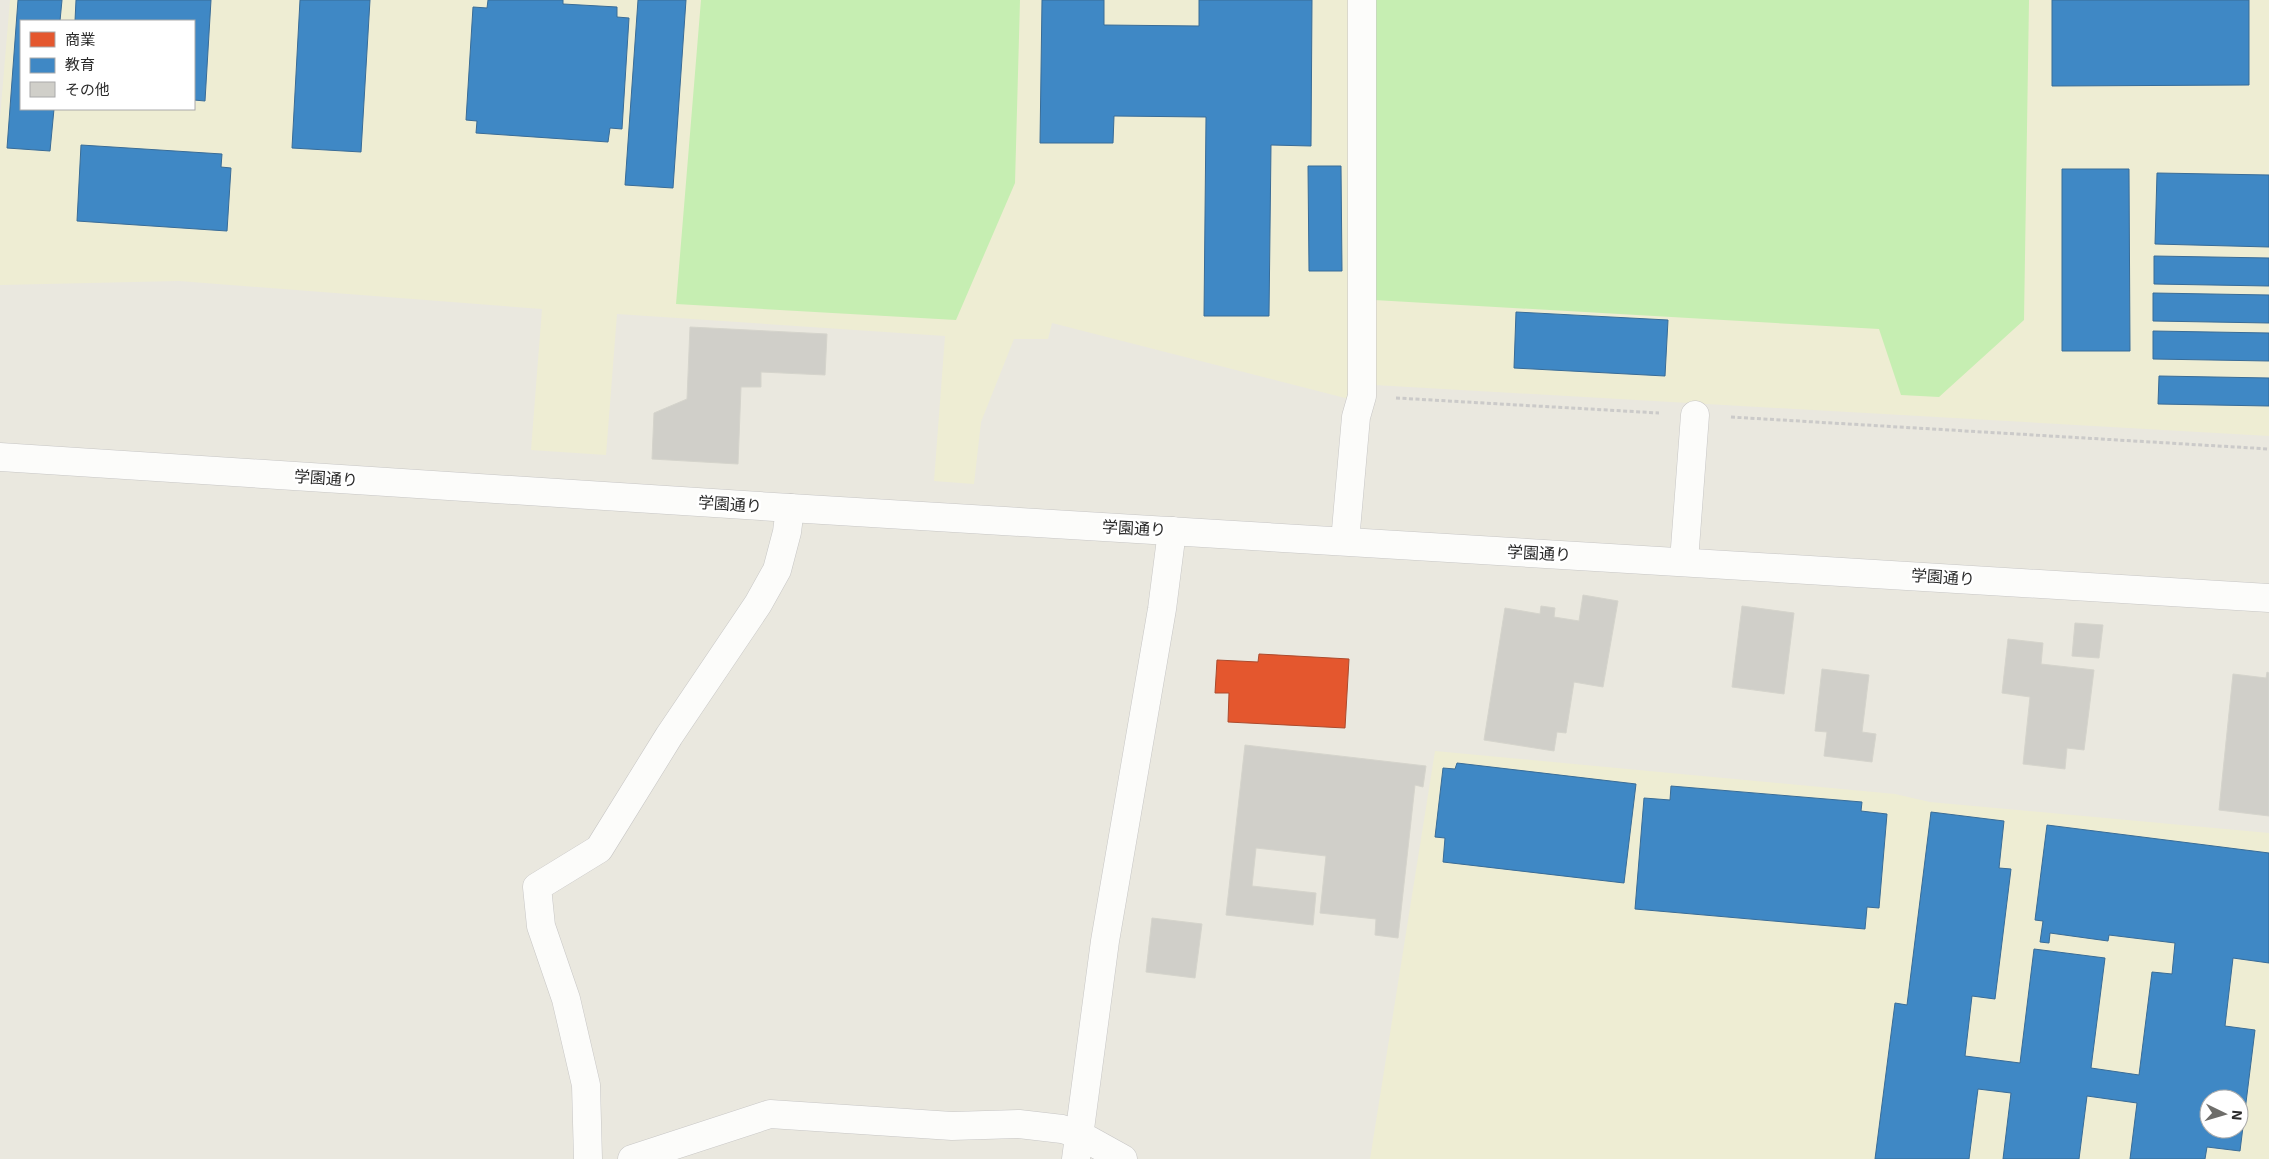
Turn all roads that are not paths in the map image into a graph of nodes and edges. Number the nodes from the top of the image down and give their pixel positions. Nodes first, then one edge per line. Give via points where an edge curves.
1 (1362, 0) edge
2 (1695, 415) road end
3 (0, 457) edge
4 (790, 508) junction
5 (1172, 531) junction
6 (1345, 541) junction
7 (1684, 561) junction
8 (2269, 598) edge
9 (1077, 1146) edge
10 (588, 1159) edge
11 (632, 1159) edge
12 (1124, 1159) edge

1 - 6 street via 1362,396 1356,417
2 - 7 street
3 - 4 street, 学園通り
4 - 5 street, 学園通り
4 - 10 street via 777,570 758,604 668,736 599,849 537,887 541,926 566,1000 586,1085
5 - 6 street, 学園通り
5 - 9 street via 1162,610 1105,941
6 - 7 street, 学園通り
7 - 8 street, 学園通り
9 - 11 street via 1062,1129 1019,1124 952,1126 770,1114
9 - 12 street

